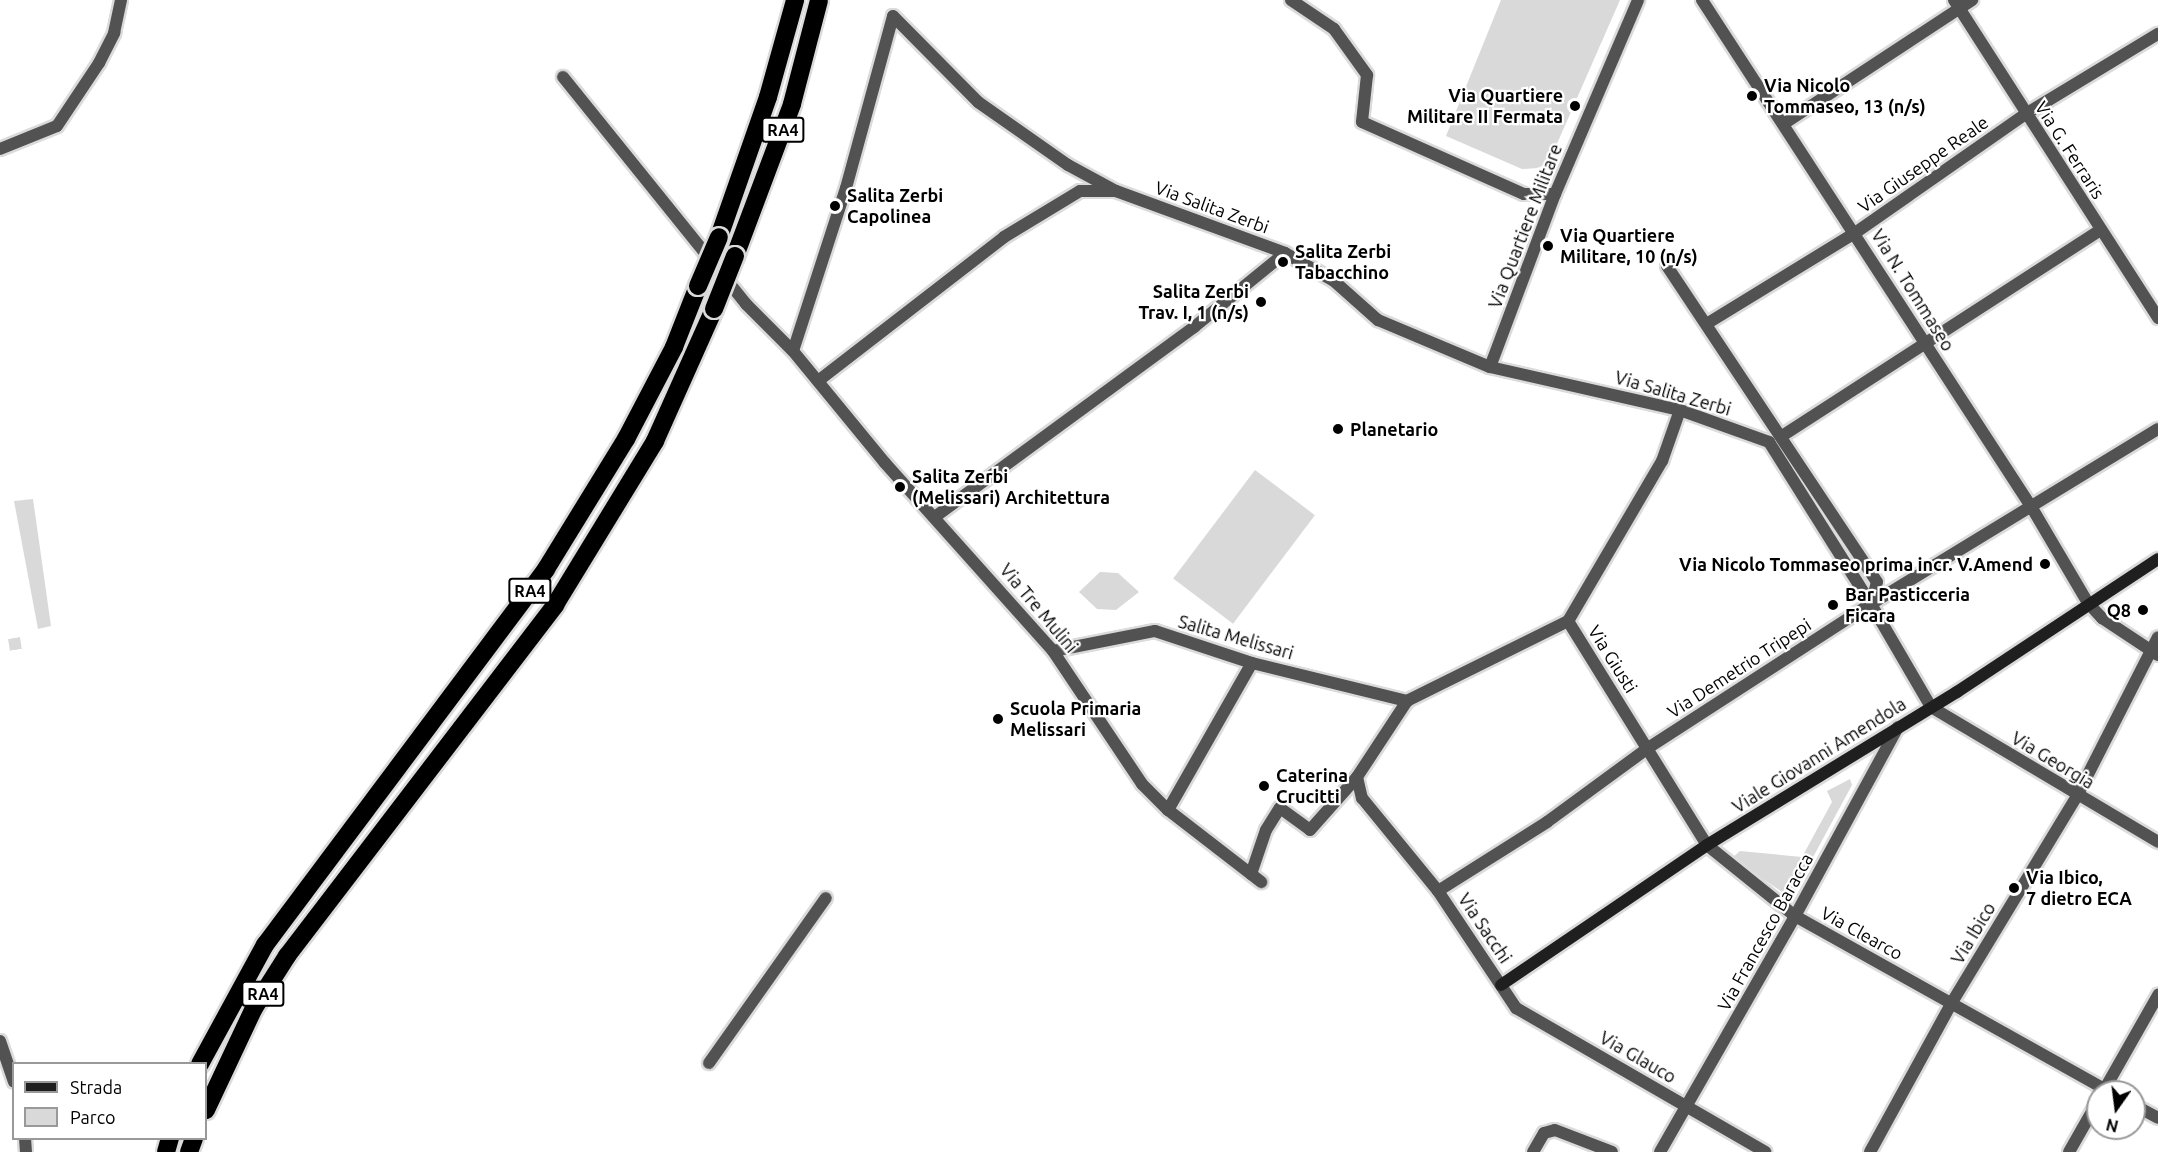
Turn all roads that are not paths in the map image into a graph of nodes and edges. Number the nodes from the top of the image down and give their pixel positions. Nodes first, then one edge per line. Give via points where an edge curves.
1 (121, 0) edge
2 (795, 0) edge
3 (819, 0) edge
4 (1292, 0) edge
5 (1638, 0) edge
6 (1702, 0) edge
7 (1972, 0) edge
8 (1957, 4) edge
9 (2158, 34) edge
10 (563, 76) dead end
11 (2024, 115) junction
12 (1785, 123) junction
13 (0, 149) edge
14 (1116, 191) junction
15 (1556, 194) junction
16 (2100, 230) junction
17 (1855, 232) junction
18 (1285, 253) junction
19 (1667, 266) dead end
20 (2158, 318) edge
21 (1708, 323) junction
22 (1925, 343) junction
23 (793, 351) junction
24 (1490, 367) junction
25 (818, 381) junction
26 (1680, 410) junction
27 (2158, 429) edge
28 (1782, 436) junction
29 (2032, 508) junction
30 (936, 516) junction
31 (2158, 559) edge
32 (2088, 603) junction
33 (1871, 604) junction
34 (1568, 621) junction
35 (2158, 638) edge
36 (1053, 651) junction
37 (2154, 653) edge
38 (1252, 663) junction
39 (1407, 700) junction
40 (1931, 707) junction
41 (1898, 727) junction
42 (1648, 748) junction
43 (1357, 777) junction
44 (2077, 796) junction
45 (1168, 810) junction
46 (2158, 842) edge
47 (1707, 845) junction
48 (1438, 891) junction
49 (826, 898) dead end
50 (1795, 916) junction
51 (1501, 985) junction
52 (2158, 995) edge
53 (1951, 1004) junction
54 (0, 1041) edge
55 (201, 1062) edge
56 (709, 1063) dead end
57 (5, 1064) edge
58 (12, 1079) edge
59 (2086, 1080) edge
60 (2112, 1080) edge
61 (1688, 1106) junction
62 (207, 1108) edge
63 (2086, 1121) edge
64 (1533, 1152) edge
65 (1612, 1152) edge
66 (1660, 1152) edge
67 (1766, 1152) edge
68 (1870, 1152) edge
69 (2068, 1152) edge

1 - 13 street via 114,33 99,63 57,126
2 - 55 highway, RA4, bridge via 768,97 719,237 674,346 626,439 546,569 266,945
3 - 62 highway, RA4, bridge via 792,104 714,309 655,441 555,604 287,956 254,1008
4 - 15 street via 1334,29 1367,75 1362,123 1524,194
5 - 15 street, Via Quartiere Militare
6 - 12 street, Via N. Tommaseo
7 - 8 street
8 - 11 street, Via G. Ferraris
8 - 12 street
9 - 11 street, Via Giuseppe Reale
10 - 23 street, Via Tre Mulini via 746,304
11 - 16 street, Via G. Ferraris
11 - 17 street, Via Giuseppe Reale
12 - 17 street, Via N. Tommaseo
14 - 18 street, Via Salita Zerbi
14 - 23 street, Via Salita Zerbi via 1068,165 978,102 893,16 846,188
14 - 25 street via 1080,191 1004,237
15 - 24 street, Via Quartiere Militare
16 - 20 street, Via G. Ferraris
16 - 22 street
17 - 21 street, Via Giuseppe Reale
17 - 22 street, Via N. Tommaseo
18 - 24 street, Via Salita Zerbi via 1334,281 1378,320
18 - 30 street via 1194,327
19 - 21 street
21 - 28 street
22 - 28 street
22 - 29 street, Via N. Tommaseo
23 - 25 street, Via Tre Mulini
24 - 26 street, Via Salita Zerbi
25 - 30 street, Via Tre Mulini
26 - 33 street, Via Salita Zerbi via 1768,442
26 - 34 street via 1662,461
27 - 29 street, Via Demetrio Tripepi
28 - 33 street via 1877,582
29 - 32 street, Via N. Tommaseo
29 - 33 street, Via Demetrio Tripepi
30 - 36 street, Via Tre Mulini
31 - 32 street, Viale Giovanni Amendola
32 - 37 street, Via N. Tommaseo via 2102,618
32 - 40 street, Viale Giovanni Amendola
33 - 40 street, Via Salita Zerbi
33 - 42 street, Via Demetrio Tripepi
34 - 39 street
34 - 42 street, Via Giusti
35 - 37 street, Via Ibico
36 - 38 street, Salita Melissari via 1155,631
36 - 45 street, Via Tre Mulini via 1143,783
37 - 44 street, Via Ibico
38 - 39 street, Salita Melissari
38 - 45 street
39 - 43 street
40 - 41 street, Viale Giovanni Amendola
40 - 44 street, Via Georgia
41 - 47 street, Viale Giovanni Amendola
41 - 50 street, Via Francesco Baracca
42 - 47 street, Via Clearco
42 - 48 street, Via Demetrio Tripepi via 1547,822
43 - 45 street, Via Tre Mulini via 1310,830 1280,808 1266,830 1256,878
43 - 48 street, Via Sacchi via 1362,798
44 - 46 street, Via Georgia
44 - 53 street, Via Ibico
47 - 50 street, Via Clearco
47 - 51 street, Viale Giovanni Amendola
48 - 51 street, Via Sacchi
49 - 56 street
50 - 53 street, Via Clearco
50 - 61 street, Via Francesco Baracca
51 - 61 street, Via Glauco via 1516,1008
52 - 60 street
53 - 59 street, Via Clearco
53 - 68 street, Via Ibico
54 - 57 street
57 - 58 street
61 - 66 street, Via Francesco Baracca
61 - 67 street, Via Glauco
63 - 69 street
64 - 65 street via 1544,1132 1555,1130

